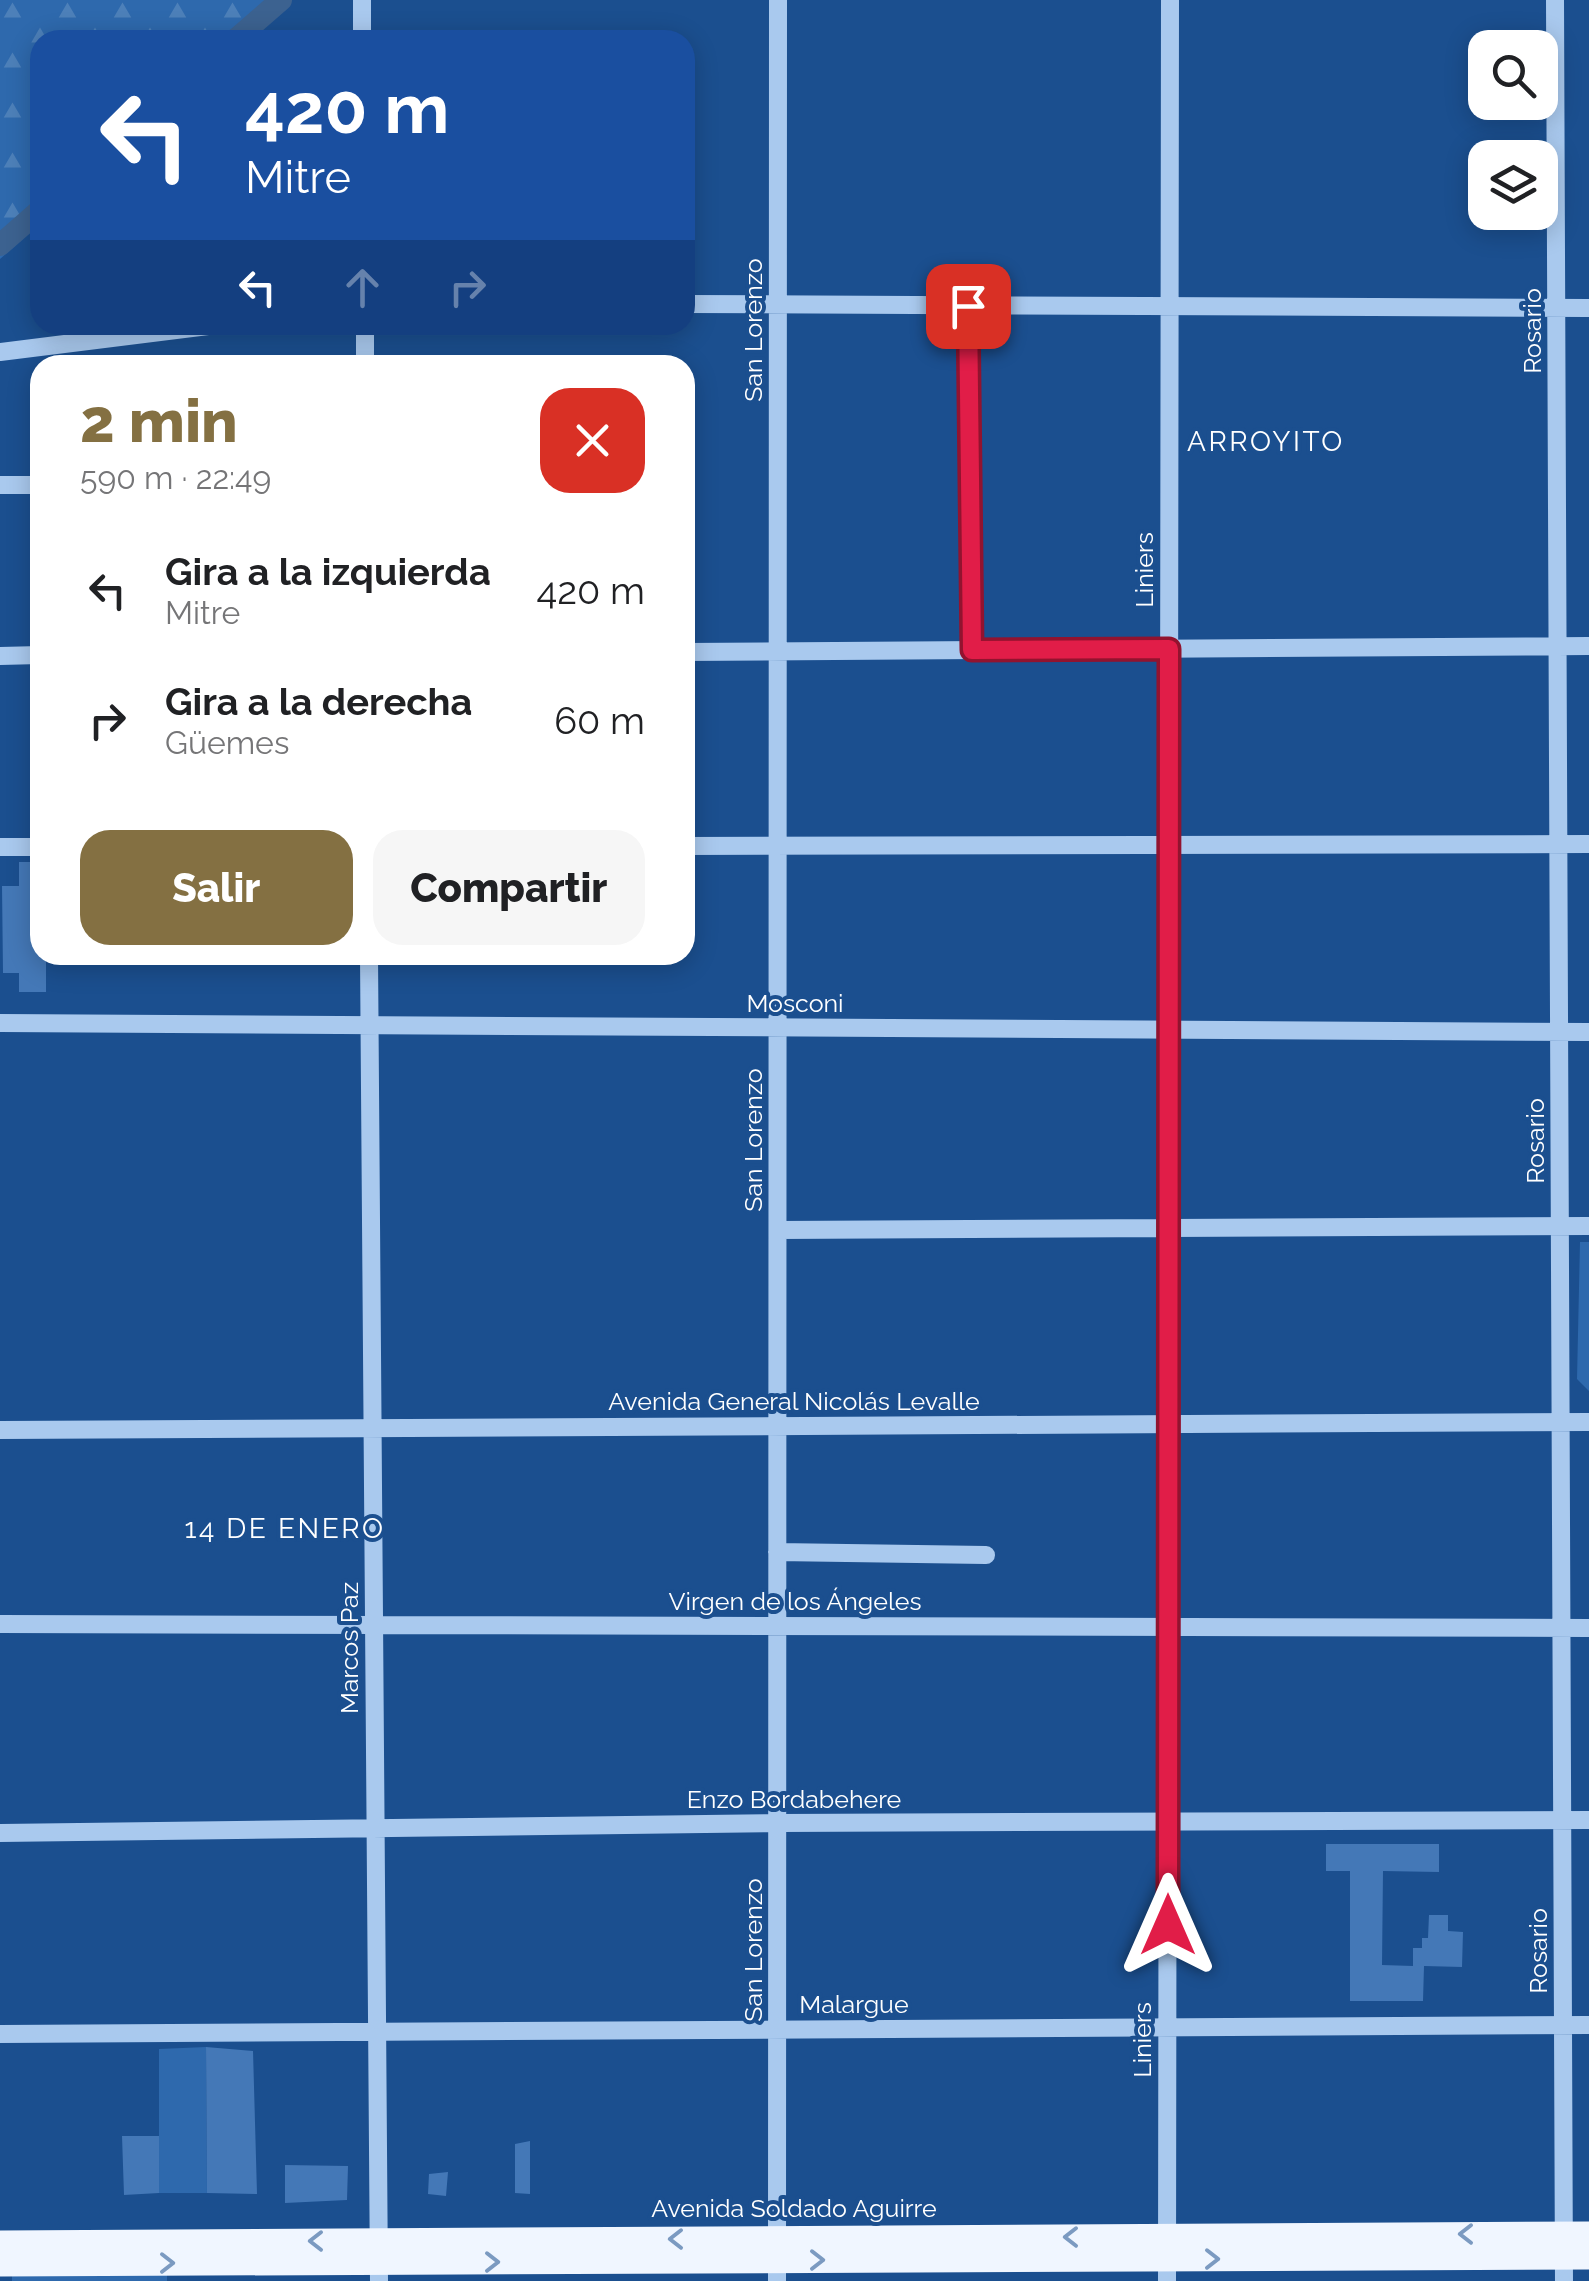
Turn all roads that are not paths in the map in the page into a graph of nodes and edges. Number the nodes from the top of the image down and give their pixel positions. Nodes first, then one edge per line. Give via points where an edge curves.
1 (362, 0) edge
2 (778, 0) edge
3 (1170, 0) edge
4 (1555, 0) edge
5 (362, 30) edge
6 (695, 304) edge
7 (778, 305) junction
8 (968, 306) junction
9 (1170, 306) junction
10 (1556, 308) junction
11 (1589, 308) edge
12 (136, 335) edge
13 (0, 352) edge
14 (0, 484) edge
15 (30, 485) edge
16 (1558, 646) junction
17 (1589, 646) edge
18 (1169, 649) junction
19 (972, 650) junction
20 (778, 651) junction
21 (695, 652) edge
22 (30, 655) edge
23 (0, 656) edge
24 (1558, 844) junction
25 (1589, 844) edge
26 (1169, 845) junction
27 (695, 846) edge
28 (778, 846) junction
29 (0, 847) edge
30 (30, 847) edge
31 (369, 965) edge
32 (0, 1024) edge
33 (370, 1026) junction
34 (778, 1028) junction
35 (1169, 1030) junction
36 (1559, 1032) junction
37 (1589, 1032) edge
38 (1560, 1226) junction
39 (1589, 1226) edge
40 (1168, 1228) junction
41 (778, 1230) junction
42 (1561, 1422) junction
43 (1589, 1422) edge
44 (1168, 1424) junction
45 (778, 1426) junction
46 (372, 1428) junction
47 (0, 1430) edge
48 (777, 1552) junction
49 (986, 1555) dead end
50 (0, 1624) edge
51 (374, 1625) junction
52 (777, 1626) junction
53 (1168, 1627) junction
54 (1562, 1628) junction
55 (1589, 1628) edge
56 (1562, 1820) junction
57 (1589, 1820) edge
58 (1168, 1822) junction
59 (779, 1823) junction
60 (375, 1830) junction
61 (0, 1832) edge
62 (1563, 2025) junction
63 (1589, 2025) edge
64 (1168, 2028) junction
65 (778, 2030) junction
66 (377, 2032) junction
67 (0, 2034) edge
68 (0, 2243) edge
69 (1574, 2253) edge
70 (1167, 2259) edge
71 (777, 2260) edge
72 (379, 2261) edge
73 (0, 2264) edge

1 - 5 street
2 - 7 street, San Lorenzo
3 - 9 street, Liniers
4 - 10 street, Rosario
6 - 7 street
7 - 8 street
7 - 20 street, San Lorenzo
8 - 9 street
8 - 19 street
9 - 10 street
9 - 18 street, Liniers
10 - 11 street
10 - 16 street, Rosario
12 - 13 street
14 - 15 street
16 - 17 street
16 - 18 street
16 - 24 street, Rosario
18 - 19 street
18 - 26 street, Liniers
19 - 20 street
20 - 21 street
20 - 28 street, San Lorenzo
22 - 23 street
24 - 25 street
24 - 26 street
24 - 36 street, Rosario
26 - 28 street
26 - 35 street, Liniers
27 - 28 street
28 - 34 street, San Lorenzo
29 - 30 street
31 - 33 street, Marcos Paz
32 - 33 street, Mosconi
33 - 34 street, Mosconi
33 - 46 street, Marcos Paz
34 - 35 street, Mosconi
34 - 41 street, San Lorenzo
35 - 36 street, Mosconi
35 - 40 street, Liniers
36 - 37 street, Mosconi
36 - 38 street, Rosario
38 - 39 street
38 - 40 street
38 - 42 street, Rosario
40 - 41 street
40 - 44 street, Liniers
41 - 45 street, San Lorenzo
42 - 43 street, Avenida General Nicolás Levalle
42 - 44 street, Avenida General Nicolás Levalle
42 - 54 street, Rosario
44 - 45 street, Avenida General Nicolás Levalle
44 - 53 street, Liniers
45 - 46 street, Avenida General Nicolás Levalle
45 - 48 street, San Lorenzo
46 - 47 street, Avenida General Nicolás Levalle
46 - 51 street, Marcos Paz
48 - 49 street
48 - 52 street, San Lorenzo
50 - 51 street, Virgen de los Ángeles
51 - 52 street, Virgen de los Ángeles
51 - 60 street, Marcos Paz
52 - 53 street, Virgen de los Ángeles
52 - 59 street, San Lorenzo
53 - 54 street, Virgen de los Ángeles
53 - 58 street, Liniers
54 - 55 street, Virgen de los Ángeles
54 - 56 street, Rosario
56 - 57 street, Enzo Bordabehere
56 - 58 street, Enzo Bordabehere
56 - 62 street, Rosario
58 - 59 street, Enzo Bordabehere
58 - 64 street, Liniers
59 - 60 street, Enzo Bordabehere
59 - 65 street, San Lorenzo
60 - 61 street, Enzo Bordabehere
60 - 66 street, Marcos Paz
62 - 63 street, Malargue
62 - 64 street, Malargue
62 - 69 street, Rosario
64 - 65 street, Malargue
64 - 70 street, Liniers
65 - 66 street, Malargue
65 - 71 street, San Lorenzo
66 - 67 street, Malargue
66 - 72 street, Marcos Paz
72 -> 68 main road, Avenida Soldado Aguirre
69 - 70 main road, Avenida Soldado Aguirre
70 - 71 main road, Avenida Soldado Aguirre
71 - 72 main road, Avenida Soldado Aguirre
73 -> 72 main road, Avenida Soldado Aguirre

